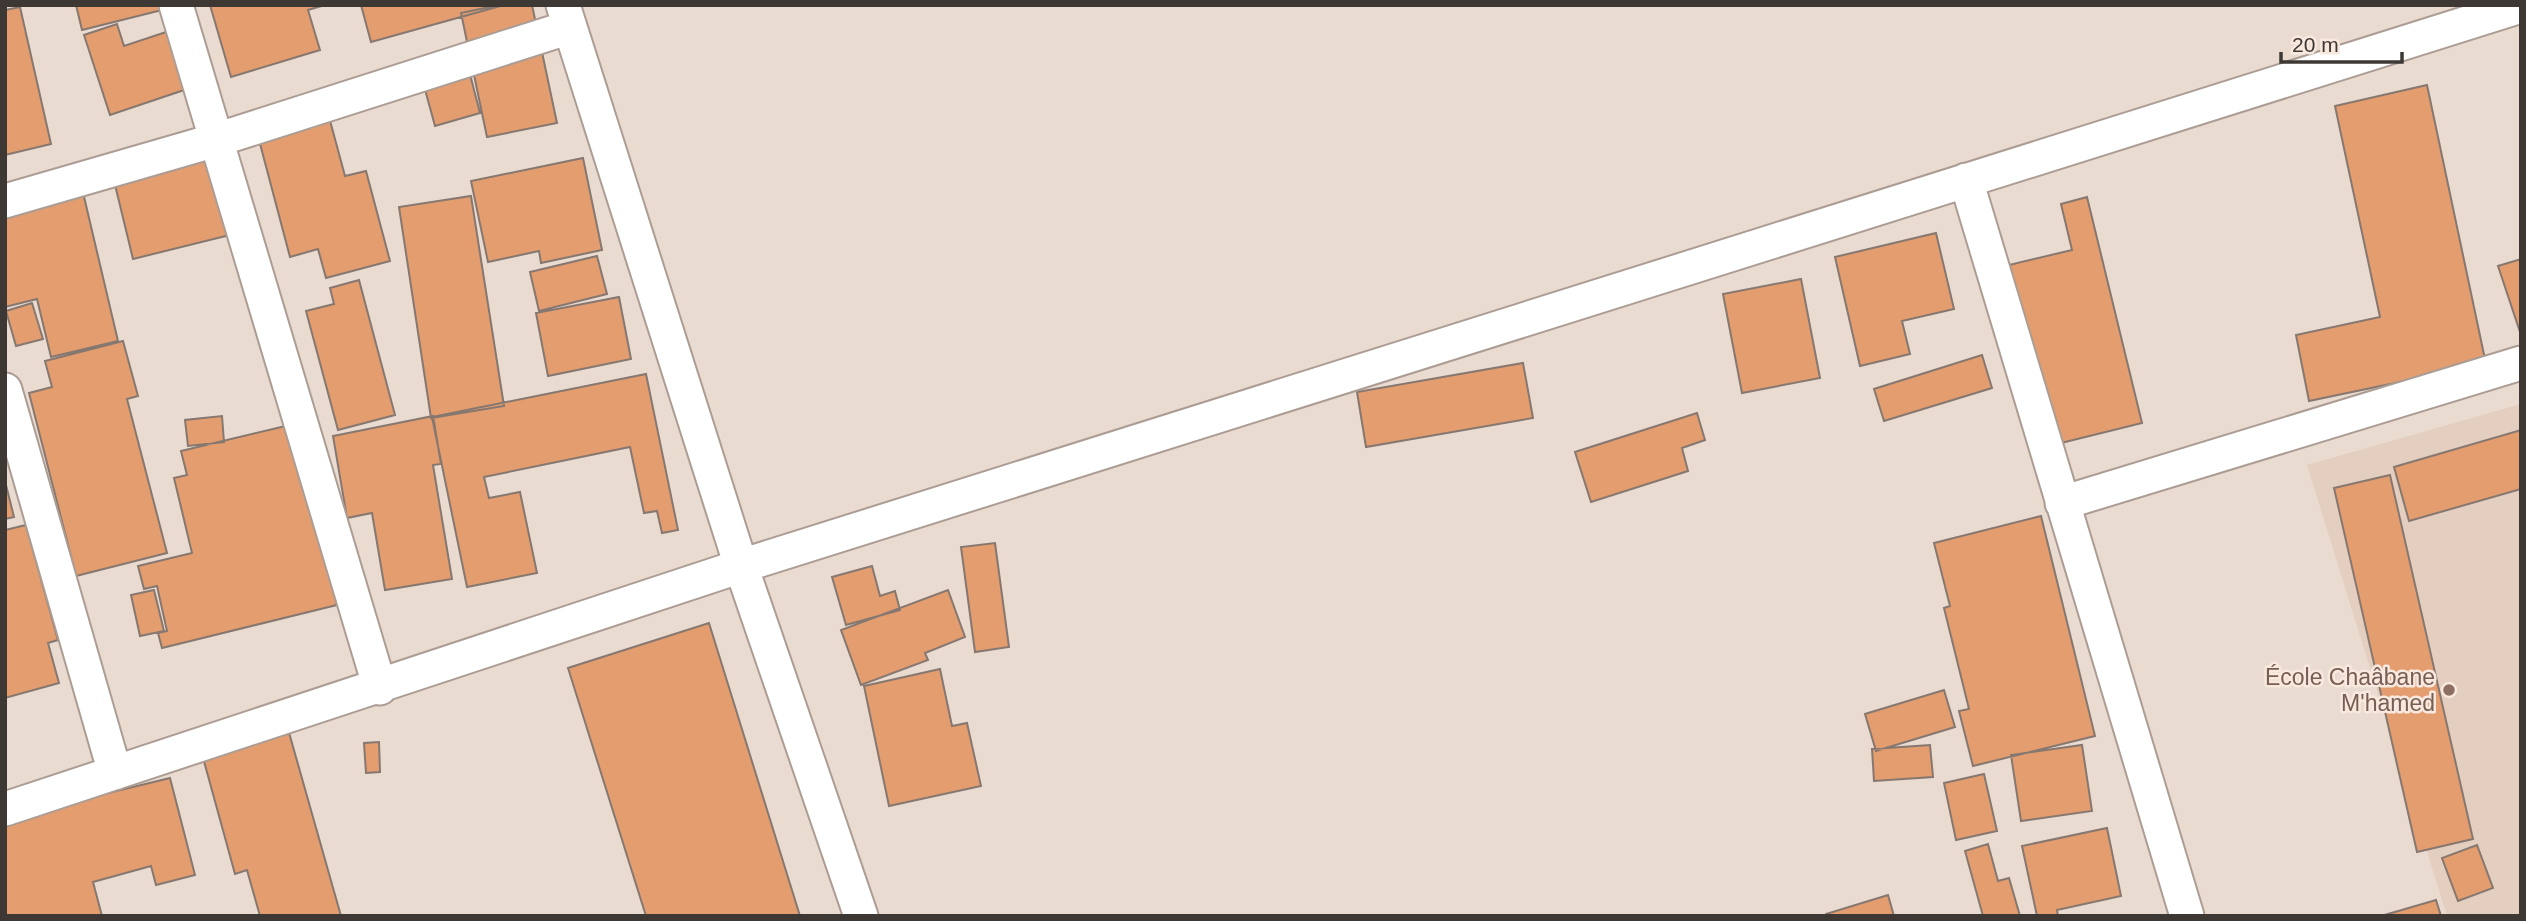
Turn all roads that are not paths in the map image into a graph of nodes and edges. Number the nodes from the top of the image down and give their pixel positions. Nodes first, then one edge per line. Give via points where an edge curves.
1 (176, 5) edge
2 (2521, 6) edge
3 (566, 16) edge
4 (216, 139) junction
5 (1966, 180) junction
6 (5, 201) edge
7 (2521, 363) edge
8 (5, 390) edge
9 (2062, 503) junction
10 (741, 566) junction
11 (380, 688) junction
12 (115, 773) junction
13 (5, 808) edge
14 (861, 916) edge
15 (2187, 916) edge

1 - 4 street
2 - 5 street
3 - 4 street
3 - 10 street
4 - 6 street
4 - 11 street
5 - 9 street
5 - 10 street
7 - 9 street
8 - 12 street
9 - 15 street
10 - 11 street
10 - 14 street
11 - 12 street
12 - 13 street

